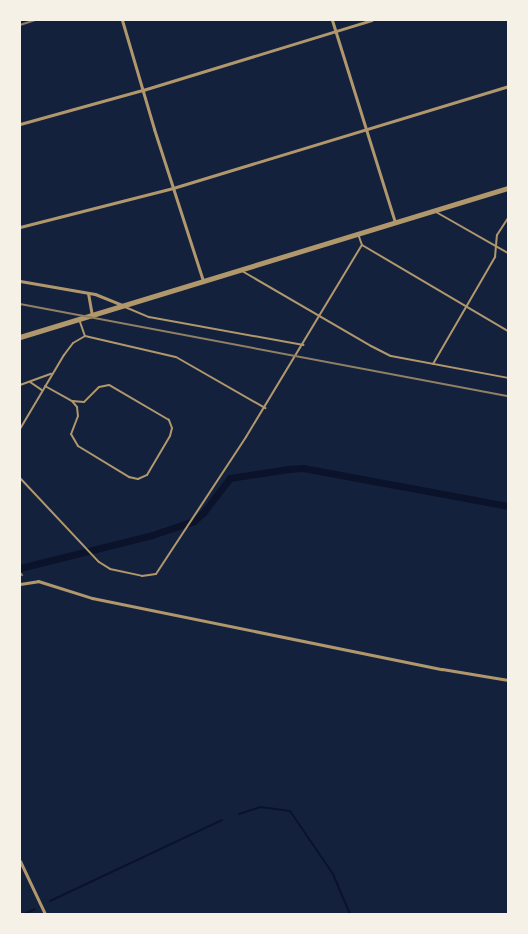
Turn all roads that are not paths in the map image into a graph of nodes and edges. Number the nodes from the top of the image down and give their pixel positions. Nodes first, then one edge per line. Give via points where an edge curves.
1 (122, 20) edge
2 (332, 20) edge
3 (372, 20) edge
4 (336, 31) junction
5 (508, 86) edge
6 (143, 90) junction
7 (20, 124) edge
8 (366, 129) junction
9 (173, 188) junction
10 (508, 188) edge
11 (434, 210) junction
12 (508, 218) edge
13 (395, 222) junction
14 (20, 227) edge
15 (358, 234) junction
16 (362, 245) junction
17 (497, 247) junction
18 (508, 253) edge
19 (240, 270) junction
20 (20, 281) edge
21 (203, 281) junction
22 (88, 293) junction
23 (122, 306) junction
24 (466, 306) junction
25 (92, 315) junction
26 (320, 316) junction
27 (79, 319) junction
28 (508, 330) edge
29 (85, 336) junction
30 (20, 337) edge
31 (302, 345) junction
32 (433, 364) junction
33 (52, 373) junction
34 (508, 378) edge
35 (30, 382) junction
36 (20, 385) edge
37 (45, 386) junction
38 (43, 390) junction
39 (72, 401) junction
40 (265, 408) junction
41 (20, 429) edge
42 (20, 478) edge
43 (20, 584) edge
44 (508, 680) edge
45 (20, 861) edge
46 (45, 914) edge

1 - 6 street
2 - 4 street
3 - 4 street
4 - 6 street
4 - 8 street
5 - 8 street
6 - 7 street
6 - 9 street
8 - 9 street
8 - 13 street
9 - 14 street
9 - 21 street
10 - 11 street
11 - 13 street
11 - 17 lane
12 - 17 lane via 497,235
13 - 15 street
15 - 16 lane
15 - 19 street
16 - 24 lane
16 - 26 lane
17 - 18 lane
17 - 24 lane via 495,257
19 - 21 street
19 - 26 lane
20 - 22 street
21 - 23 street
22 - 23 street
22 - 25 street
23 - 25 street
23 - 31 lane via 149,317
24 - 28 lane
24 - 32 lane
25 - 27 street
26 - 31 lane
26 - 32 lane via 381,352
27 - 29 lane
27 - 30 street
29 - 33 lane via 73,343
29 - 40 lane via 176,356
31 - 40 lane
32 - 34 lane
33 - 35 lane
33 - 37 lane
35 - 36 lane
35 - 38 lane
37 - 38 lane
37 - 39 lane
38 - 41 lane
39 - 39 lane via 78,412 71,438 78,446 130,477 138,479 147,474 170,436 169,420 109,386 99,387 84,402
40 - 42 lane via 160,570 152,576 110,568 99,562
43 - 44 street via 38,581 76,593
45 - 46 street

